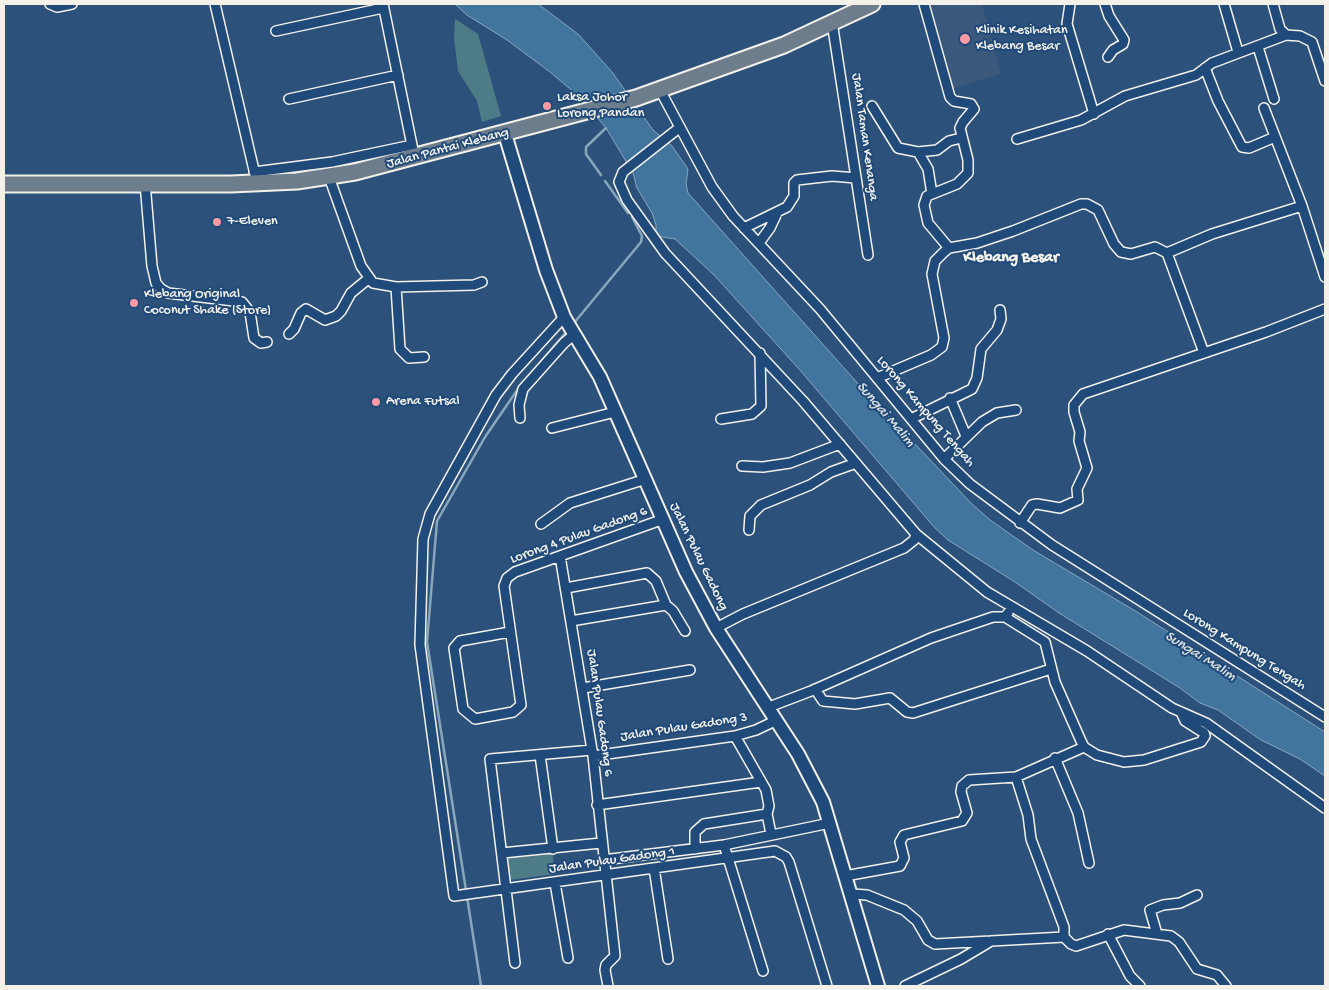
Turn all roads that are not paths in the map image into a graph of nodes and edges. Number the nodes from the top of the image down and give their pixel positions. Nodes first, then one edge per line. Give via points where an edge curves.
1 (50, 4) edge
2 (72, 4) edge
3 (215, 4) edge
4 (872, 4) edge
5 (924, 4) edge
6 (1070, 4) edge
7 (1105, 4) edge
8 (1224, 4) edge
9 (1273, 4) edge
10 (383, 6) edge
11 (832, 22) junction
12 (276, 31) dead end
13 (1286, 35) junction
14 (1258, 47) junction
15 (1238, 52) junction
16 (1108, 57) dead end
17 (1205, 68) junction
18 (398, 75) junction
19 (1325, 81) edge
20 (660, 90) junction
21 (289, 99) dead end
22 (1274, 99) dead end
23 (872, 106) dead end
24 (1264, 108) dead end
25 (1094, 114) junction
26 (679, 128) junction
27 (505, 134) junction
28 (1275, 137) junction
29 (961, 138) junction
30 (1017, 139) dead end
31 (414, 151) junction
32 (918, 152) junction
33 (329, 177) junction
34 (256, 178) junction
35 (856, 178) junction
36 (145, 183) junction
37 (4, 184) edge
38 (932, 194) junction
39 (1302, 206) junction
40 (777, 213) junction
41 (744, 228) junction
42 (759, 243) junction
43 (949, 248) junction
44 (1167, 253) junction
45 (868, 255) dead end
46 (1325, 277) edge
47 (368, 279) junction
48 (482, 282) dead end
49 (396, 287) junction
50 (1325, 309) edge
51 (1000, 310) dead end
52 (570, 326) junction
53 (289, 334) dead end
54 (267, 342) dead end
55 (760, 353) junction
56 (1204, 353) junction
57 (424, 357) dead end
58 (877, 378) junction
59 (950, 398) junction
60 (1016, 410) dead end
61 (615, 412) junction
62 (520, 418) dead end
63 (721, 419) dead end
64 (911, 419) junction
65 (552, 428) dead end
66 (966, 436) junction
67 (840, 444) junction
68 (944, 459) junction
69 (856, 463) junction
70 (742, 466) dead end
71 (646, 479) junction
72 (661, 520) junction
73 (1020, 523) junction
74 (541, 524) dead end
75 (749, 530) dead end
76 (916, 534) junction
77 (560, 556) junction
78 (566, 588) junction
79 (666, 604) junction
80 (1012, 607) junction
81 (1005, 617) junction
82 (571, 621) junction
83 (716, 628) junction
84 (684, 631) dead end
85 (510, 632) junction
86 (1051, 669) junction
87 (690, 670) dead end
88 (583, 688) junction
89 (815, 689) junction
90 (769, 707) junction
91 (1181, 712) junction
92 (1325, 717) edge
93 (777, 720) junction
94 (735, 736) junction
95 (1084, 746) junction
96 (592, 753) junction
97 (540, 755) junction
98 (1055, 758) junction
99 (1016, 777) junction
100 (762, 782) junction
101 (597, 805) junction
102 (1325, 808) edge
103 (767, 814) junction
104 (830, 823) junction
105 (771, 834) junction
106 (601, 843) junction
107 (724, 844) junction
108 (553, 849) junction
109 (695, 849) junction
110 (502, 853) junction
111 (727, 859) junction
112 (603, 860) junction
113 (1089, 863) dead end
114 (654, 868) junction
115 (605, 875) junction
116 (845, 876) junction
117 (555, 883) junction
118 (505, 890) junction
119 (850, 894) junction
120 (1196, 895) dead end
121 (1108, 934) junction
122 (1157, 934) junction
123 (1064, 937) junction
124 (991, 941) junction
125 (568, 958) dead end
126 (668, 958) dead end
127 (516, 962) dead end
128 (763, 971) dead end
129 (608, 986) edge
130 (827, 986) edge
131 (878, 986) edge
132 (905, 986) edge
133 (1140, 986) edge
134 (1226, 986) edge

1 - 2 street via 57,7
3 - 34 street
4 - 11 highway, Jalan Pantai Klebang
5 - 29 street via 950,97 956,102 971,104 974,109 961,124
6 - 25 street via 1066,24
7 - 16 street via 1124,40
8 - 15 street
9 - 13 street via 1280,30
10 - 12 street
10 - 18 street
11 - 20 highway, Jalan Pantai Klebang via 784,45
11 - 35 street, Jalan Taman Kenanga
13 - 14 street
13 - 19 street via 1300,36 1312,42
14 - 15 street
14 - 22 street
15 - 17 street
17 - 25 street via 1196,75 1125,96
17 - 28 street via 1242,147 1249,148
18 - 21 street
18 - 31 street
20 - 26 street, Lorong Kampung Tengah
20 - 27 highway, Jalan Pantai Klebang
23 - 32 street via 898,148
24 - 28 street
25 - 30 street
26 - 41 street, Lorong Kampung Tengah via 721,200
26 - 55 street via 623,172 620,187 653,239
27 - 31 highway, Jalan Pantai Klebang
27 - 52 main road, Jalan Pulau Gadong via 546,270
28 - 39 street
29 - 32 street via 949,141 937,150
29 - 38 street via 968,160 968,173 957,184
31 - 33 highway, Jalan Pantai Klebang
31 - 34 street via 332,162
32 - 38 street via 928,169
33 - 34 highway, Jalan Pantai Klebang
33 - 47 street
34 - 36 highway, Jalan Pantai Klebang
35 - 40 street via 832,176 797,180 791,202
35 - 45 street, Jalan Taman Kenanga
36 - 37 highway, Jalan Pantai Klebang
36 - 54 street via 156,282 168,293 242,302 250,312 254,338 261,343
38 - 43 street via 925,200 926,216 932,229
39 - 44 street via 1212,234
39 - 46 street
40 - 41 street
40 - 42 street
41 - 42 street, Lorong Kampung Tengah
42 - 58 street, Lorong Kampung Tengah
43 - 44 street via 977,243 1087,204 1098,210 1120,252 1131,254 1156,247
43 - 58 street via 933,267 944,338 942,347
44 - 56 street
47 - 49 street via 377,285
47 - 53 street via 351,293 336,316 325,320 306,310 300,313
48 - 49 street via 474,285
49 - 57 street via 400,349 409,358
50 - 56 street
51 - 59 street via 997,330 981,349 975,384 972,389
52 - 61 main road, Jalan Pulau Gadong via 600,377
52 - 62 street via 571,337 523,390
52 - 118 street, Jalan Pulau Gadong 1 via 512,374 496,395 430,514 423,539 420,645 455,896
55 - 63 street via 761,406 752,414
55 - 67 street
56 - 73 street via 1083,394 1074,405 1087,468 1076,489 1078,500 1060,508 1032,505
58 - 64 street, Lorong Kampung Tengah
59 - 64 street
59 - 66 street
60 - 66 street via 997,413
61 - 65 street
61 - 71 main road, Jalan Pulau Gadong
64 - 68 street, Lorong Kampung Tengah
66 - 68 street
67 - 69 street
67 - 70 street via 790,463
68 - 73 street, Lorong Kampung Tengah via 980,493
69 - 75 street via 761,505 750,516
69 - 76 street
71 - 72 main road, Jalan Pulau Gadong
71 - 74 street via 570,503
72 - 77 street, Lorong 4 Pulau Gadong 6
72 - 83 main road, Jalan Pulau Gadong
73 - 92 street, Lorong Kampung Tengah
76 - 80 street via 987,592
76 - 83 street via 904,548 750,610
77 - 78 street, Jalan Pulau Gadong 6
77 - 85 street, Lorong 4 Pulau Gadong 6 via 507,578 504,586
78 - 79 street via 648,573 656,581
78 - 82 street, Jalan Pulau Gadong 6
79 - 82 street
79 - 84 street
80 - 81 street
80 - 91 street
81 - 86 street via 1045,642
81 - 89 street via 993,617 931,638
82 - 88 street, Jalan Pulau Gadong 6
83 - 90 main road, Jalan Pulau Gadong
85 - 85 street via 460,641 453,652 463,709 470,717 475,719 518,709 522,700
86 - 89 street via 914,713 907,712 890,698 854,704 823,701
86 - 95 street
87 - 88 street
88 - 96 street, Jalan Pulau Gadong 6
89 - 90 street
90 - 93 main road, Jalan Pulau Gadong
91 - 95 street via 1185,721 1205,736 1201,742 1171,754 1124,762 1107,759
91 - 102 street via 1206,723
93 - 94 street, Jalan Pulau Gadong 3
93 - 104 main road, Jalan Pulau Gadong via 813,782
94 - 96 street, Jalan Pulau Gadong 3
94 - 100 street
95 - 98 street
96 - 97 street, Jalan Pulau Gadong 3
96 - 101 street, Jalan Pulau Gadong 6
97 - 108 street
97 - 110 street, Jalan Pulau Gadong 3 via 490,759
98 - 99 street
98 - 113 street via 1078,813
99 - 116 street via 969,780 962,786 967,813 962,821 904,835 900,842 904,858 900,866
99 - 123 street via 1028,815 1031,839 1064,926
100 - 101 street
100 - 103 street via 768,797
101 - 106 street, Jalan Pulau Gadong 6
103 - 105 street
103 - 109 street, Jalan Pulau Gadong 1 via 704,824 695,832
104 - 105 street
104 - 116 main road, Jalan Pulau Gadong
105 - 107 street
106 - 108 street
106 - 112 street, Jalan Pulau Gadong 6
107 - 109 street
107 - 111 street
108 - 110 street
109 - 112 street
110 - 118 street
111 - 114 street, Jalan Pulau Gadong 1
111 - 128 street
111 - 130 street, Jalan Pulau Gadong 1 via 775,851 786,857
112 - 115 street, Jalan Pulau Gadong 6
114 - 115 street, Jalan Pulau Gadong 1
114 - 126 street
115 - 117 street, Jalan Pulau Gadong 1
115 - 129 street, Jalan Pulau Gadong 6 via 615,956 606,965
116 - 119 main road, Jalan Pulau Gadong
117 - 118 street, Jalan Pulau Gadong 1
117 - 125 street
118 - 127 street
119 - 124 street via 867,894 904,910 935,944
119 - 131 main road, Jalan Pulau Gadong
120 - 122 street via 1150,910
121 - 122 street via 1124,930
121 - 123 street via 1076,946
121 - 133 street via 1130,976
122 - 134 street via 1176,939 1197,968 1218,975
123 - 124 street
124 - 132 street

